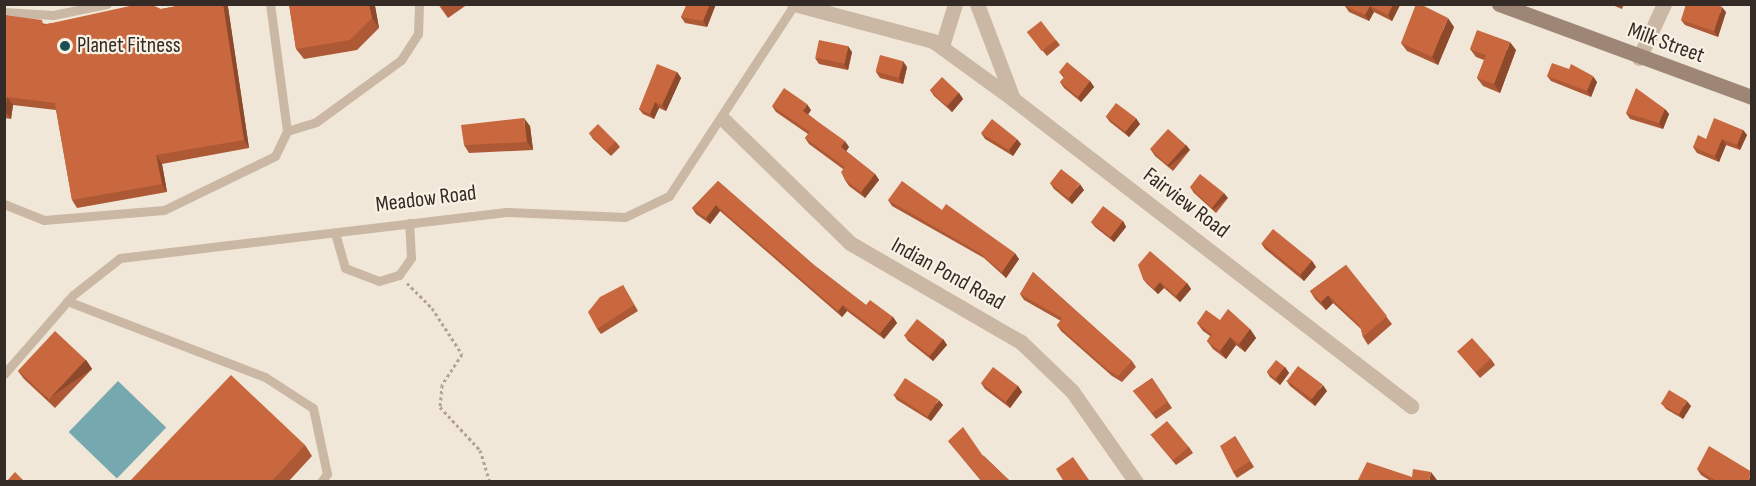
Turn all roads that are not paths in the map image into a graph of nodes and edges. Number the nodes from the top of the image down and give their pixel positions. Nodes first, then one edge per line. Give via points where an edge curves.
1 (107, 4) edge
2 (270, 4) edge
3 (419, 4) edge
4 (955, 4) edge
5 (977, 4) edge
6 (1499, 4) edge
7 (1664, 4) edge
8 (793, 6) edge
9 (4, 12) edge
10 (942, 46) junction
11 (1639, 58) junction
12 (1752, 96) edge
13 (1013, 99) junction
14 (723, 119) junction
15 (287, 130) junction
16 (4, 204) edge
17 (409, 223) junction
18 (335, 233) junction
19 (67, 301) junction
20 (4, 374) edge
21 (1411, 406) dead end
22 (321, 482) edge
23 (1136, 482) edge

1 - 9 lane via 53,15
2 - 15 lane
3 - 15 lane via 418,34 401,60 316,122
4 - 10 street
5 - 13 street
6 - 11 main road, Milk Street
7 - 11 street
8 - 10 street, Fairview Road via 908,32
8 - 14 lane, Meadow Road
10 - 13 street, Fairview Road
11 - 12 main road, Milk Street
13 - 21 street, Fairview Road
14 - 17 lane, Meadow Road via 669,196 625,217 506,212
14 - 23 street, Indian Pond Road via 850,243 1022,342 1072,391
15 - 16 lane via 275,156 164,210 44,220
17 - 18 lane, Meadow Road
17 - 18 lane via 411,258 399,275 379,281 358,277 345,268
18 - 19 lane, Meadow Road via 120,258
19 - 20 lane, Meadow Road
19 - 22 lane via 265,377 313,408 327,474

